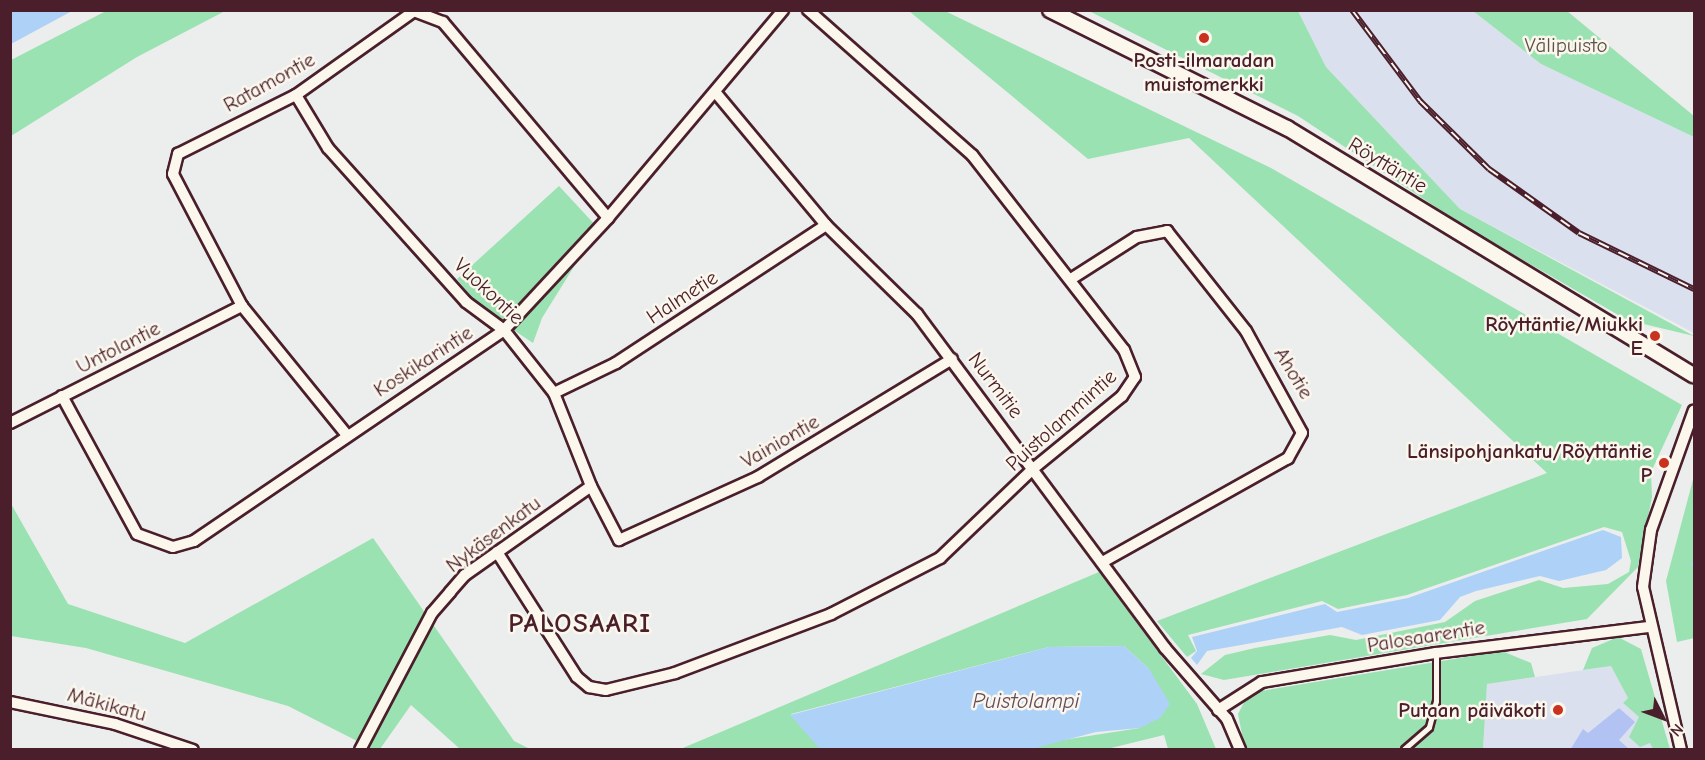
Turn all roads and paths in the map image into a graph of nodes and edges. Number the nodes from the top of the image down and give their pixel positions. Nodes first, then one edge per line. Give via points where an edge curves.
1 (783, 10) edge
2 (808, 10) edge
3 (1050, 10) edge
4 (716, 93) junction
5 (296, 95) junction
6 (608, 218) junction
7 (826, 225) junction
8 (1071, 279) junction
9 (242, 306) junction
10 (504, 330) junction
11 (952, 359) junction
12 (1695, 375) edge
13 (554, 393) junction
14 (63, 396) junction
15 (1695, 410) edge
16 (10, 423) edge
17 (346, 434) junction
18 (1034, 468) junction
19 (591, 486) junction
20 (619, 540) joint
21 (497, 552) junction
22 (1103, 562) junction
23 (1649, 627) junction
24 (1436, 653) junction
25 (10, 702) edge
26 (1218, 710) junction
27 (1404, 749) edge
28 (193, 750) edge
29 (360, 750) edge
30 (1240, 750) edge
31 (1681, 750) edge

1 - 4 street, Koskikarintie
2 - 8 street, Puistolammintie via 972,155
3 - 12 street, Röyttäntie via 1287,128
4 - 6 street, Koskikarintie
4 - 7 street, Nurmitie
5 - 6 street, Ratamontie via 401,18 414,11 430,14 457,37
5 - 9 street, Ratamontie via 186,148 172,168
5 - 10 street, Vuokontie via 328,148 466,302
6 - 10 street, Koskikarintie
7 - 11 street, Nurmitie via 917,314
7 - 13 street, Halmetie via 616,363
8 - 18 street, Puistolammintie via 1124,350 1135,377 1122,396
8 - 22 street, Ahotie via 1137,237 1167,231 1246,331 1302,433 1288,458
9 - 14 street, Untolantie
9 - 17 street, Ratamontie
10 - 13 street, Vuokontie
10 - 17 street, Koskikarintie
11 - 18 street, Nurmitie
11 - 20 street, Vainiontie via 758,477
13 - 19 street, Vuokontie
14 - 16 street, Untolantie
14 - 17 street, Koskikarintie via 124,517 146,542 164,546 194,541
15 - 23 street via 1651,530 1643,588
18 - 21 street, Puistolammintie via 963,540 915,573 831,614 675,673 606,690 590,687 577,677
18 - 22 street, Nurmitie
19 - 20 street, Vuokontie
19 - 21 street, Nykäsenkatu
21 - 29 street, Nykäsenkatu via 465,575 432,613
22 - 26 street, Nurmitie via 1192,685
23 - 24 street, Palosaarentie
23 - 31 street
24 - 26 street, Palosaarentie via 1262,682
24 - 27 lane via 1436,701 1429,727
25 - 28 street, Mäkikatu via 115,724
26 - 30 street, Nurmitie

